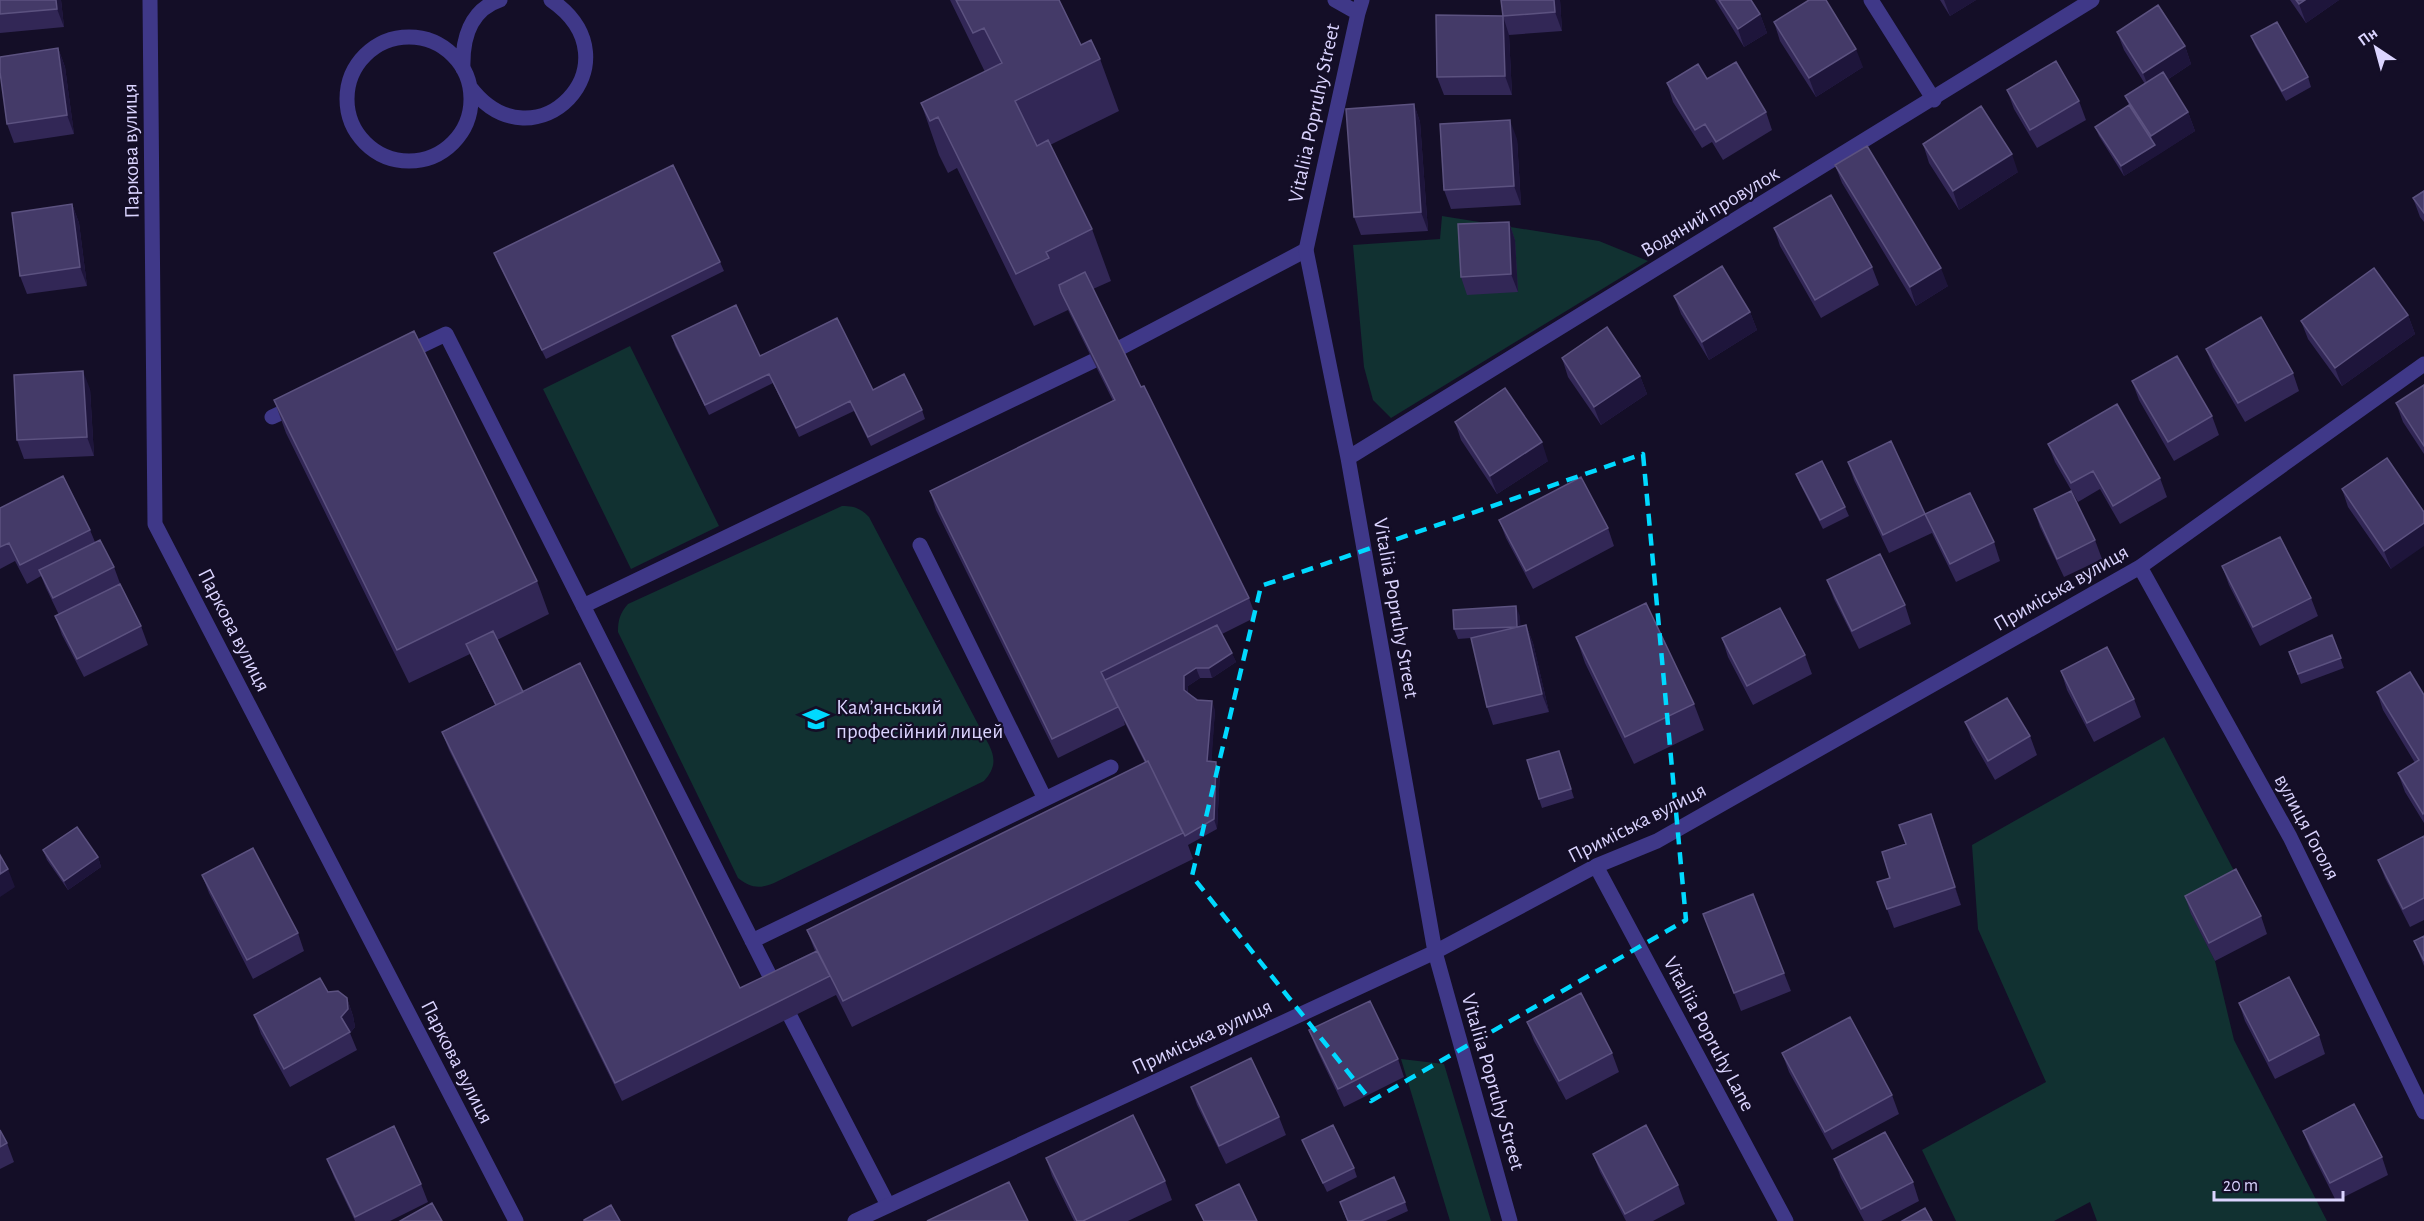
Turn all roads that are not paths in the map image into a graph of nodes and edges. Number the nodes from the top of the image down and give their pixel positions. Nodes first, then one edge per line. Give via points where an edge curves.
1 (150, 0) edge
2 (500, 0) edge
3 (551, 0) edge
4 (1335, 0) edge
5 (1871, 0) edge
6 (2092, 0) edge
7 (1360, 7) edge
8 (463, 69) junction
9 (470, 87) junction
10 (1934, 100) junction
11 (1306, 250) junction
12 (1120, 348) edge
13 (395, 358) edge
14 (1093, 361) edge
15 (2424, 364) edge
16 (313, 397) edge
17 (272, 417) edge
18 (1348, 458) junction
19 (920, 545) dead end
20 (2140, 567) junction
21 (584, 606) junction
22 (1111, 767) dead end
23 (1045, 799) junction
24 (1596, 866) junction
25 (752, 941) junction
26 (1435, 952) junction
27 (778, 992) edge
28 (791, 1018) edge
29 (2424, 1112) edge
30 (888, 1205) junction
31 (516, 1221) edge
32 (855, 1221) edge
33 (1510, 1221) edge
34 (1785, 1221) edge

1 - 31 street, Паркова вулиця via 155,524
2 - 8 street via 479,14 468,30 462,49
3 - 9 street via 579,26 585,45 586,64 570,99 536,118 516,118 498,113
4 - 7 street
5 - 10 street
6 - 10 street, Водяний провулок
7 - 11 street, Vitaliia Popruhy Street
8 - 9 street
8 - 9 street via 451,53 435,42 397,37 379,45 363,57 347,91 354,129 382,155 421,160 439,153 465,125
10 - 18 street, Водяний провулок
11 - 12 street
11 - 18 street, Vitaliia Popruhy Street
13 - 21 street via 446,334
14 - 21 street
15 - 20 street, Приміська вулиця
16 - 17 street
18 - 26 street, Vitaliia Popruhy Street
19 - 23 street
20 - 24 street, Приміська вулиця via 1657,841
20 - 29 street, вулиця Гоголя via 2290,837
21 - 25 street
22 - 23 street
23 - 25 street
24 - 26 street, Приміська вулиця
24 - 34 street, Vitaliia Popruhy Lane
25 - 27 street
26 - 30 street, Приміська вулиця
26 - 33 street, Vitaliia Popruhy Street
28 - 30 street
30 - 32 street, Приміська вулиця

